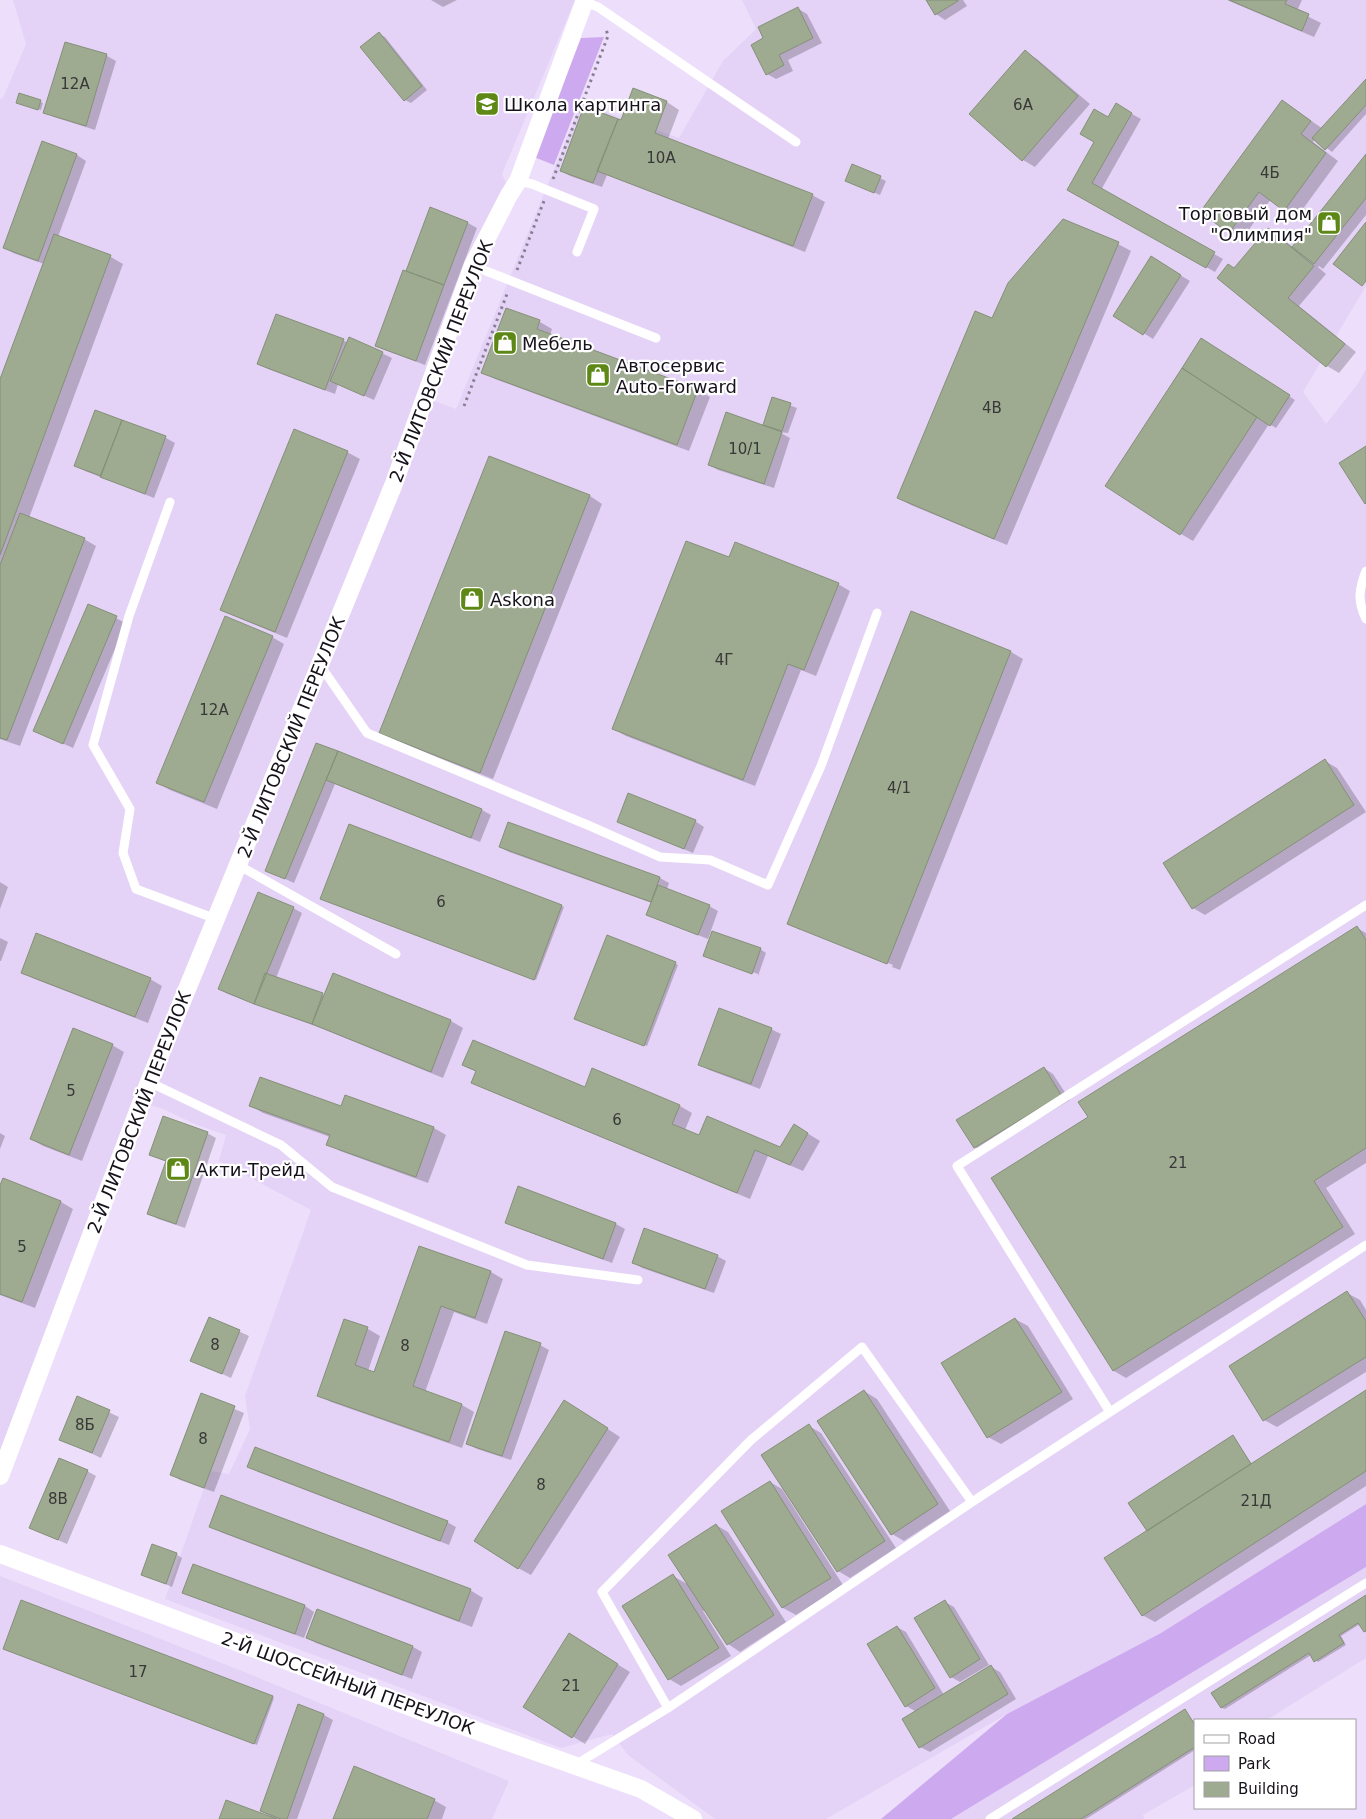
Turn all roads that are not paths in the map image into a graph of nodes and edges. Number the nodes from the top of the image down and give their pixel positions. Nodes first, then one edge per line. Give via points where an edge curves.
1 (585, 1) edge
2 (796, 142) dead end
3 (518, 181) junction
4 (577, 252) dead end
5 (473, 265) junction
6 (656, 338) dead end
7 (170, 502) dead end
8 (1366, 571) edge
9 (878, 613) dead end
10 (1366, 619) edge
11 (320, 664) junction
12 (238, 865) junction
13 (1366, 905) edge
14 (216, 919) junction
15 (396, 954) dead end
16 (149, 1082) junction
17 (1366, 1245) edge
18 (638, 1280) dead end
19 (1110, 1412) junction
20 (0, 1476) edge
21 (972, 1502) junction
22 (0, 1554) edge
23 (1366, 1583) edge
24 (668, 1708) junction
25 (575, 1765) junction
26 (693, 1819) edge
27 (990, 1819) edge

1 - 2 lane
1 - 3 street, 2-Й ЛИТОВСКИЙ ПЕРЕУЛОК
3 - 4 lane via 594,209
3 - 5 street, 2-Й ЛИТОВСКИЙ ПЕРЕУЛОК
5 - 6 lane
5 - 11 street, 2-Й ЛИТОВСКИЙ ПЕРЕУЛОК via 393,486
7 - 14 lane via 129,616 93,745 130,810 123,853 136,889
8 - 10 lane via 1358,597
9 - 11 lane via 821,766 768,885 710,860 660,857 367,733
11 - 12 street, 2-Й ЛИТОВСКИЙ ПЕРЕУЛОК
12 - 14 street, 2-Й ЛИТОВСКИЙ ПЕРЕУЛОК
12 - 15 lane
13 - 19 lane via 957,1166
14 - 16 street, 2-Й ЛИТОВСКИЙ ПЕРЕУЛОК
16 - 18 lane via 281,1145 332,1187 527,1265
16 - 20 street, 2-Й ЛИТОВСКИЙ ПЕРЕУЛОК
17 - 19 lane
19 - 21 lane
21 - 24 lane
21 - 24 lane via 862,1347 751,1440 602,1592
22 - 25 street, 2-Й ШОССЕЙНЫЙ ПЕРЕУЛОК
23 - 27 lane
24 - 25 lane
25 - 26 street, 2-Й ШОССЕЙНЫЙ ПЕРЕУЛОК via 641,1789

